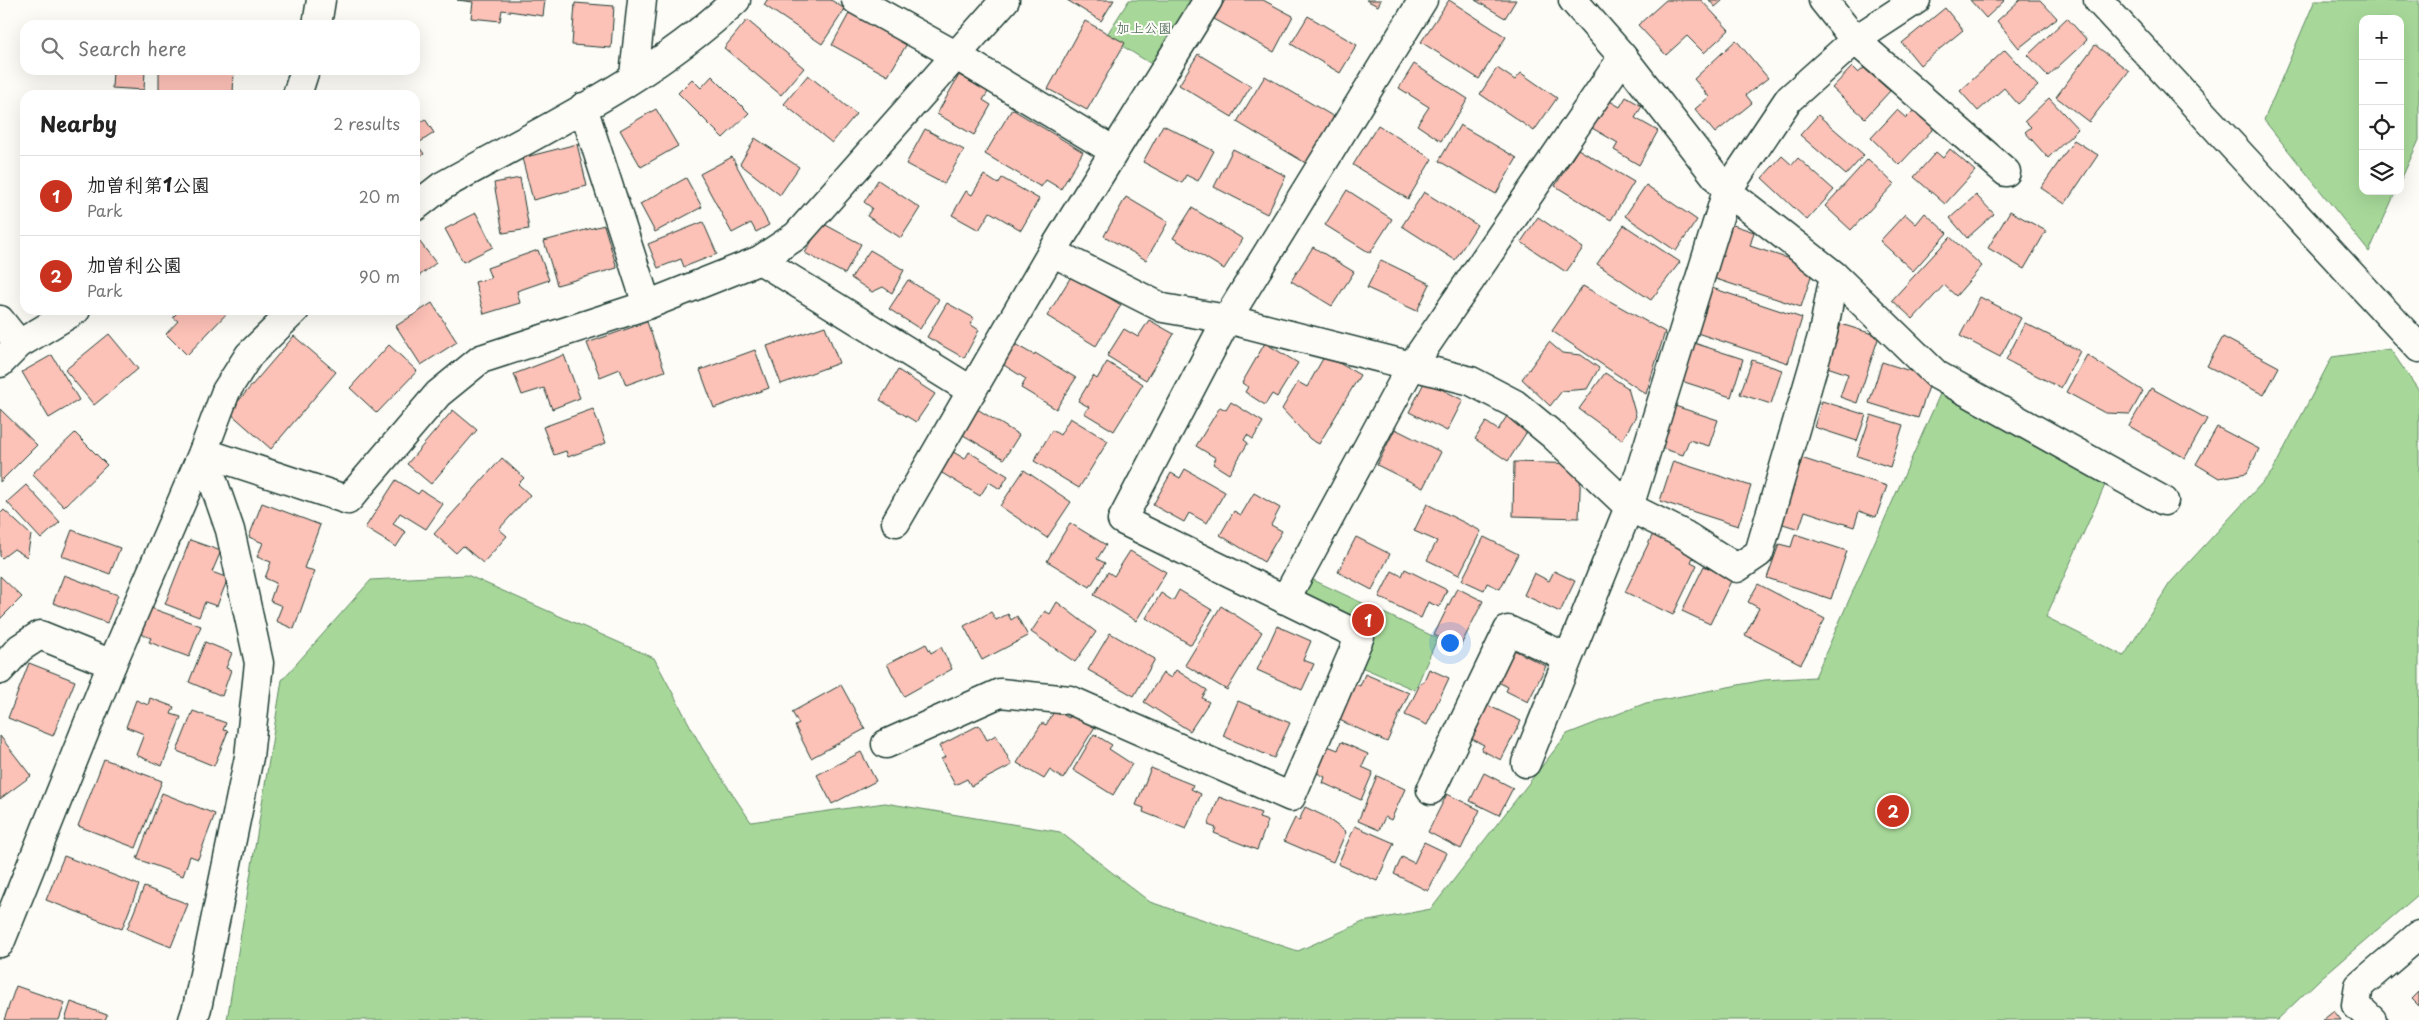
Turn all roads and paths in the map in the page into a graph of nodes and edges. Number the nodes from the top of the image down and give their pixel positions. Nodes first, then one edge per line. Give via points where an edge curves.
1 (320, 0) edge
2 (642, 0) edge
3 (736, 0) edge
4 (856, 0) edge
5 (1005, 0) edge
6 (1208, 0) edge
7 (1423, 0) edge
8 (1574, 0) edge
9 (1823, 0) edge
10 (1916, 0) edge
11 (2098, 0) edge
12 (318, 20) edge
13 (1856, 40) junction
14 (957, 56) junction
15 (1623, 56) junction
16 (303, 75) edge
17 (634, 76) junction
18 (299, 90) edge
19 (583, 107) junction
20 (1114, 151) junction
21 (2006, 172) dead end
22 (1727, 191) junction
23 (420, 203) edge
24 (1052, 252) junction
25 (760, 260) junction
26 (1834, 275) junction
27 (647, 305) junction
28 (68, 315) edge
29 (290, 315) edge
30 (1227, 319) junction
31 (0, 320) edge
32 (2419, 348) edge
33 (9, 354) edge
34 (1411, 367) junction
35 (972, 391) junction
36 (203, 452) junction
37 (2164, 501) dead end
38 (1629, 507) junction
39 (896, 522) dead end
40 (1285, 600) junction
41 (1568, 658) junction
42 (112, 664) junction
43 (0, 670) edge
44 (886, 744) dead end
45 (1526, 762) dead end
46 (1431, 790) dead end
47 (2419, 935) edge
48 (0, 943) edge
49 (193, 1020) edge
50 (2372, 1020) edge

1 - 12 street
2 - 17 street
3 - 17 street via 705,29
4 - 14 street
5 - 14 street
6 - 20 street
7 - 30 street
8 - 15 street
9 - 13 street
10 - 13 street
11 - 32 street
13 - 21 street
13 - 22 street via 1788,100
14 - 20 street
14 - 25 street via 796,236
15 - 22 street
15 - 34 street
16 - 18 street
17 - 19 street
19 - 23 street via 442,186
19 - 27 street
20 - 24 street
22 - 26 street
22 - 38 street
24 - 30 street via 1163,308
24 - 35 street
25 - 27 street
25 - 35 street
26 - 37 street via 1937,374
26 - 38 street via 1823,333 1759,553 1737,568 1685,535
27 - 36 street via 481,359 438,394 348,500
28 - 33 street
29 - 36 street via 249,355 226,391
30 - 34 street
30 - 40 street via 1122,520
31 - 33 street
34 - 38 street via 1471,380 1515,404
34 - 40 street
35 - 39 street
36 - 42 street
36 - 49 street via 230,530 259,663 249,756
38 - 41 street
40 - 44 street via 1360,636 1291,797 1070,700 1000,693
41 - 45 street
41 - 46 street via 1508,630
42 - 43 street via 40,635 20,648
42 - 48 street
47 - 50 street via 2359,986 2356,1005

